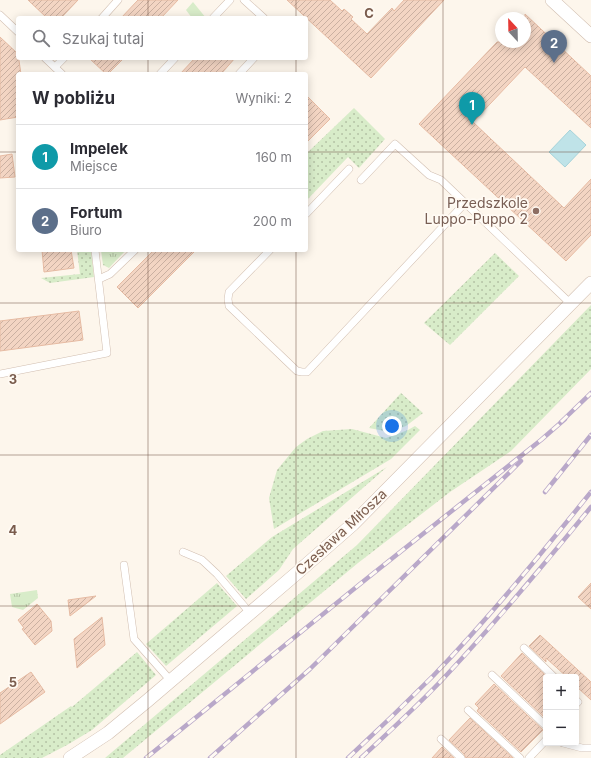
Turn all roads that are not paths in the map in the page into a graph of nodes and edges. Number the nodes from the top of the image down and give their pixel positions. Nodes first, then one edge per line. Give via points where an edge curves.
1 (118, 0) edge
2 (230, 0) edge
3 (244, 0) edge
4 (552, 0) edge
5 (0, 15) edge
6 (104, 16) edge
7 (215, 16) edge
8 (262, 16) edge
9 (16, 30) edge
10 (591, 36) edge
11 (48, 60) edge
12 (62, 60) edge
13 (173, 60) edge
14 (252, 60) edge
15 (55, 67) junction
16 (60, 72) edge
17 (162, 72) edge
18 (241, 72) edge
19 (350, 169) dead end
20 (361, 180) dead end
21 (465, 203) junction
22 (308, 212) edge
23 (95, 252) edge
24 (133, 252) edge
25 (268, 252) edge
26 (99, 279) junction
27 (591, 282) edge
28 (571, 304) junction
29 (0, 374) edge
30 (183, 552) dead end
31 (124, 565) dead end
32 (250, 613) junction
33 (524, 648) dead end
34 (551, 674) edge
35 (492, 675) dead end
36 (171, 681) junction
37 (468, 710) dead end
38 (543, 723) edge
39 (442, 739) dead end
40 (543, 743) edge
41 (574, 746) edge
42 (591, 748) edge
43 (70, 758) edge
44 (461, 758) edge
45 (520, 758) edge
46 (529, 758) edge

1 - 6 lane
2 - 7 lane
3 - 8 lane
4 - 10 street
5 - 9 lane
11 - 15 lane
12 - 15 lane
13 - 17 lane
14 - 18 lane
15 - 16 lane
19 - 22 lane
20 - 21 lane via 395,144 429,175 441,180
21 - 25 lane via 307,372 297,371 229,306 228,292
21 - 28 lane
23 - 26 lane
24 - 26 lane via 110,274
26 - 29 lane via 107,353
27 - 28 street, Czesława Miłosza
28 - 32 street, Czesława Miłosza via 353,524
30 - 32 lane via 202,560
31 - 36 lane via 134,638
32 - 36 street, Czesława Miłosza
33 - 34 lane
35 - 38 lane
36 - 43 street, Czesława Miłosza via 108,733
37 - 45 lane
39 - 44 lane
40 - 46 lane
41 - 42 lane

